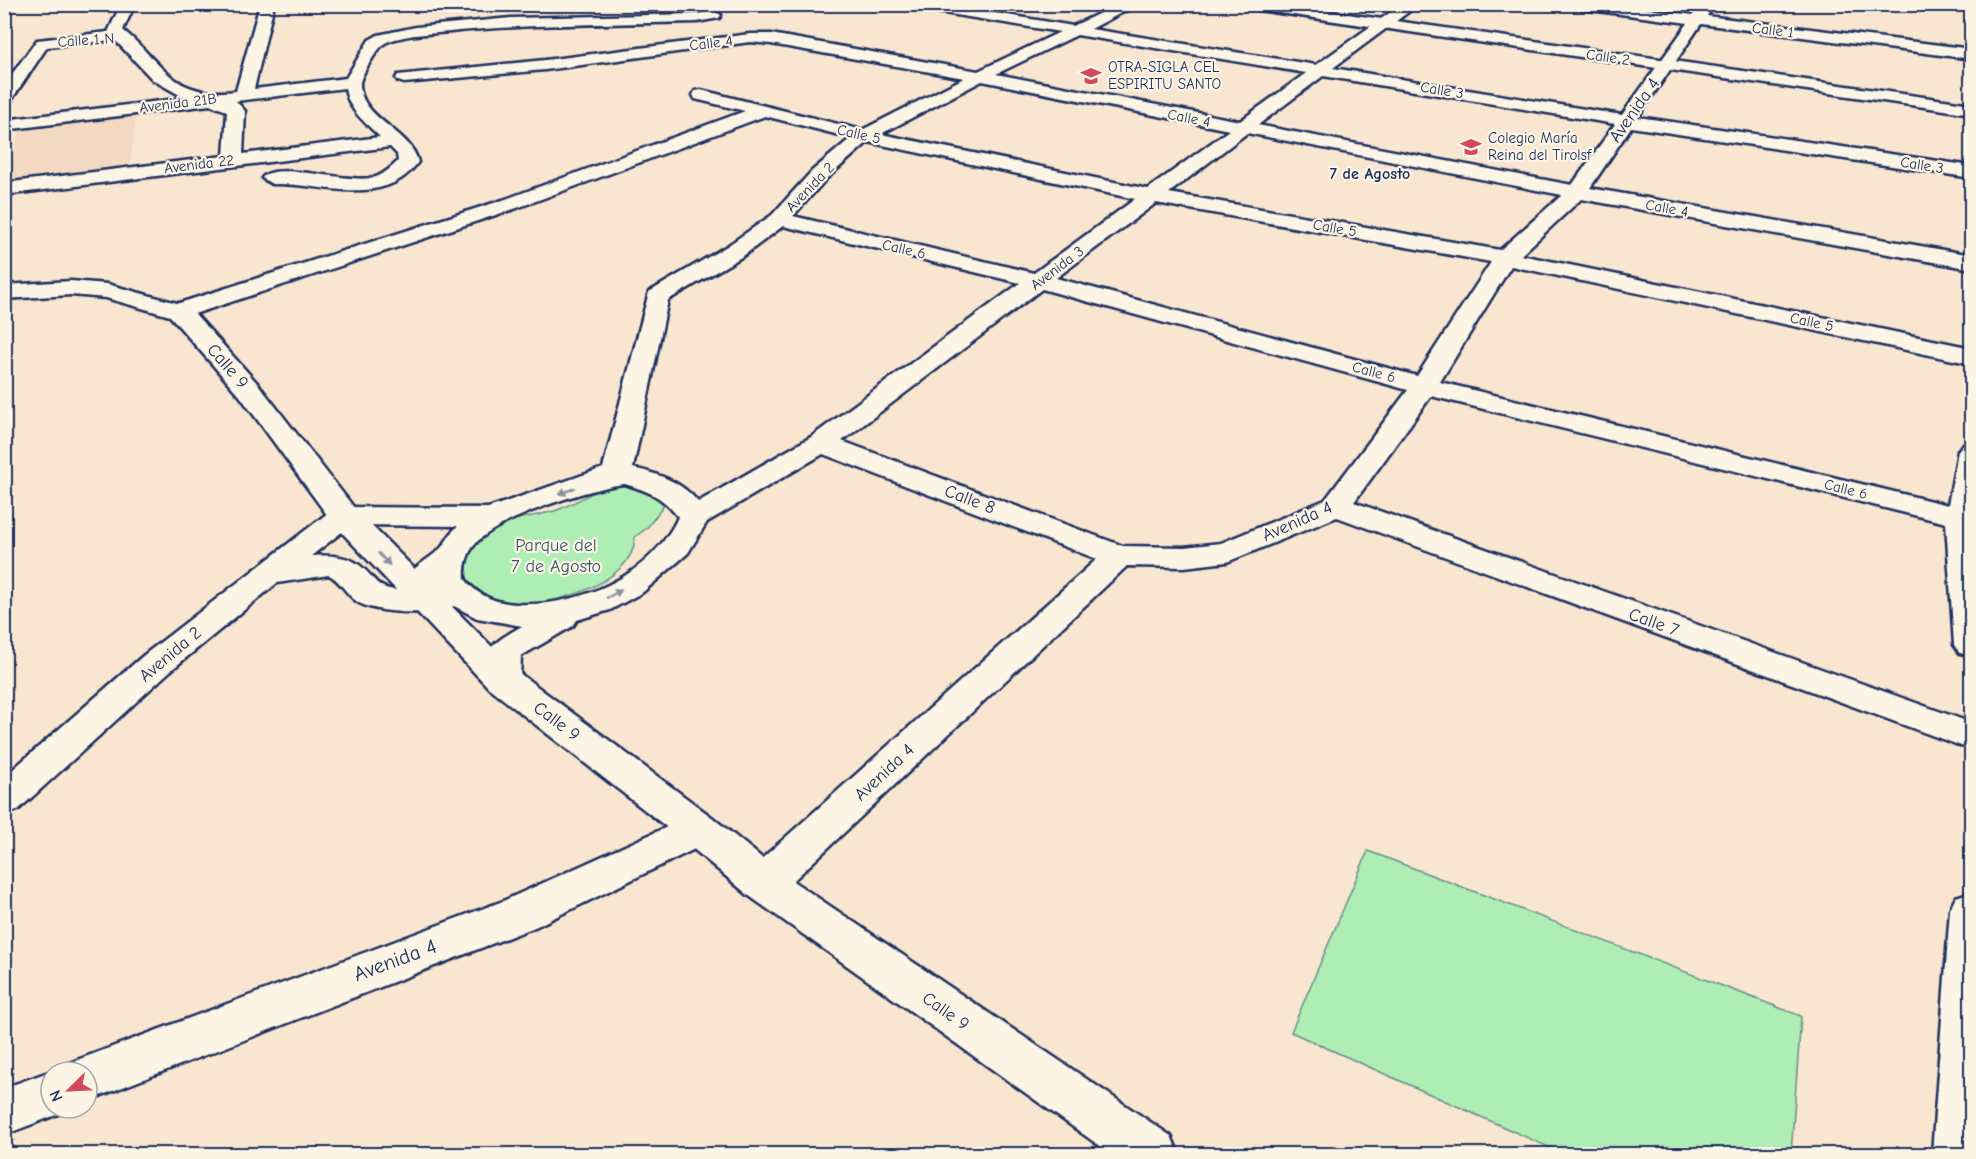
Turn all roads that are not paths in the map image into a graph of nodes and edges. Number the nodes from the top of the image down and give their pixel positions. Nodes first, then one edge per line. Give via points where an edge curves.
1 (128, 4) edge
2 (267, 4) edge
3 (913, 4) edge
4 (1131, 4) edge
5 (1245, 4) edge
6 (1412, 4) edge
7 (1575, 4) edge
8 (1702, 13) edge
9 (714, 15) dead end
10 (1382, 24) junction
11 (1080, 31) junction
12 (120, 35) junction
13 (1971, 54) edge
14 (1665, 66) junction
15 (1320, 70) junction
16 (980, 76) junction
17 (404, 78) dead end
18 (352, 82) junction
19 (244, 94) junction
20 (700, 95) dead end
21 (4, 98) edge
22 (211, 99) junction
23 (1971, 109) edge
24 (760, 112) junction
25 (1627, 121) junction
26 (4, 125) edge
27 (1243, 128) junction
28 (864, 136) junction
29 (394, 141) junction
30 (232, 160) junction
31 (1971, 172) edge
32 (272, 178) dead end
33 (4, 189) edge
34 (1577, 192) junction
35 (1152, 196) junction
36 (779, 219) junction
37 (1505, 258) junction
38 (1971, 262) edge
39 (1039, 281) junction
40 (4, 292) edge
41 (179, 311) junction
42 (1971, 356) edge
43 (1424, 386) junction
44 (821, 443) junction
45 (1971, 452) edge
46 (616, 476) junction
47 (1336, 506) junction
48 (344, 516) junction
49 (491, 517) junction
50 (694, 517) junction
51 (1966, 518) edge
52 (451, 556) junction
53 (1119, 556) junction
54 (260, 580) junction
55 (420, 598) junction
56 (465, 599) junction
57 (582, 608) junction
58 (1971, 645) edge
59 (502, 679) junction
60 (1971, 737) edge
61 (4, 800) edge
62 (698, 829) junction
63 (763, 883) junction
64 (1971, 909) edge
65 (99, 1074) edge
66 (39, 1099) edge
67 (1967, 1102) edge
68 (4, 1112) edge
69 (1152, 1155) edge
70 (1958, 1155) edge

1 - 12 street via 115,31
2 - 19 street
3 - 11 street, Calle 3
4 - 11 street, Avenida 2
5 - 10 street, Calle 2
6 - 10 street, Avenida 3
7 - 8 street, Calle 1
8 - 13 street, Calle 1
8 - 14 street, Avenida 4
9 - 18 street, Calle 4 via 510,22 397,35 374,43
10 - 14 street, Calle 2
10 - 15 street, Avenida 3
11 - 15 street, Calle 3
11 - 16 street, Avenida 2
12 - 21 street, Calle 1 N via 42,43
12 - 22 street, Calle 1 N via 159,77 190,94
14 - 23 street, Calle 2
14 - 25 street, Avenida 4
15 - 25 street, Calle 3
15 - 27 street, Avenida 3
16 - 17 street, Calle 4 via 762,38
16 - 27 street, Calle 4
16 - 28 street, Avenida 2
18 - 19 street, Avenida 21B
18 - 29 street via 361,109
19 - 22 street, Avenida 21B
20 - 24 street, Calle 5
22 - 26 street, Avenida 21B
22 - 30 street, Calle 1 N via 233,106 236,111
24 - 28 street, Calle 5
24 - 41 street via 510,204
25 - 31 street, Calle 3
25 - 34 street, Avenida 4
27 - 34 street, Calle 4
27 - 35 street, Avenida 3
28 - 35 street, Calle 5
28 - 36 street, Avenida 2 via 819,175
29 - 30 street, Avenida 22
29 - 32 street via 406,152 408,162 400,173 384,182 363,186 299,177
30 - 33 street, Avenida 22
34 - 37 street, Avenida 4
34 - 38 street, Calle 4
35 - 37 street, Calle 5
35 - 39 street, Avenida 3
36 - 39 street, Calle 6
36 - 46 street, Avenida 2 via 735,251 657,297
37 - 42 street, Calle 5
37 - 43 street, Avenida 4
39 - 43 street, Calle 6
39 - 44 street, Avenida 3
40 - 41 street via 71,288 107,291
41 - 48 street, Calle 9 via 249,390
43 - 47 street, Avenida 4
43 - 51 street, Calle 6
44 - 50 street, Avenida 3
44 - 53 street, Calle 8
45 - 51 street
46 -> 49 street via 602,477
46 - 50 street via 627,475 659,485 677,495
47 - 53 street, Avenida 4 via 1227,552 1184,557
47 - 60 street, Calle 7
48 - 49 street
48 - 54 street, Avenida 2
48 -> 55 street, Calle 9
49 - 52 street via 465,536
57 -> 50 street via 614,595 640,578 689,534
51 - 58 street
52 - 55 street via 436,565 418,585
52 - 56 street via 448,577
53 - 63 street, Avenida 4
54 - 55 street via 291,569 333,566 344,569 362,590 379,599
54 - 61 street, Avenida 2 via 158,663
55 - 56 street
55 - 59 street, Calle 9
56 - 57 street via 480,608 510,615 545,615
57 - 59 street via 506,650
59 - 62 street, Calle 9
62 - 63 street, Calle 9
62 - 65 street, Avenida 4 via 519,914
63 - 69 street, Calle 9
64 - 67 street
66 - 68 street
67 - 70 street

